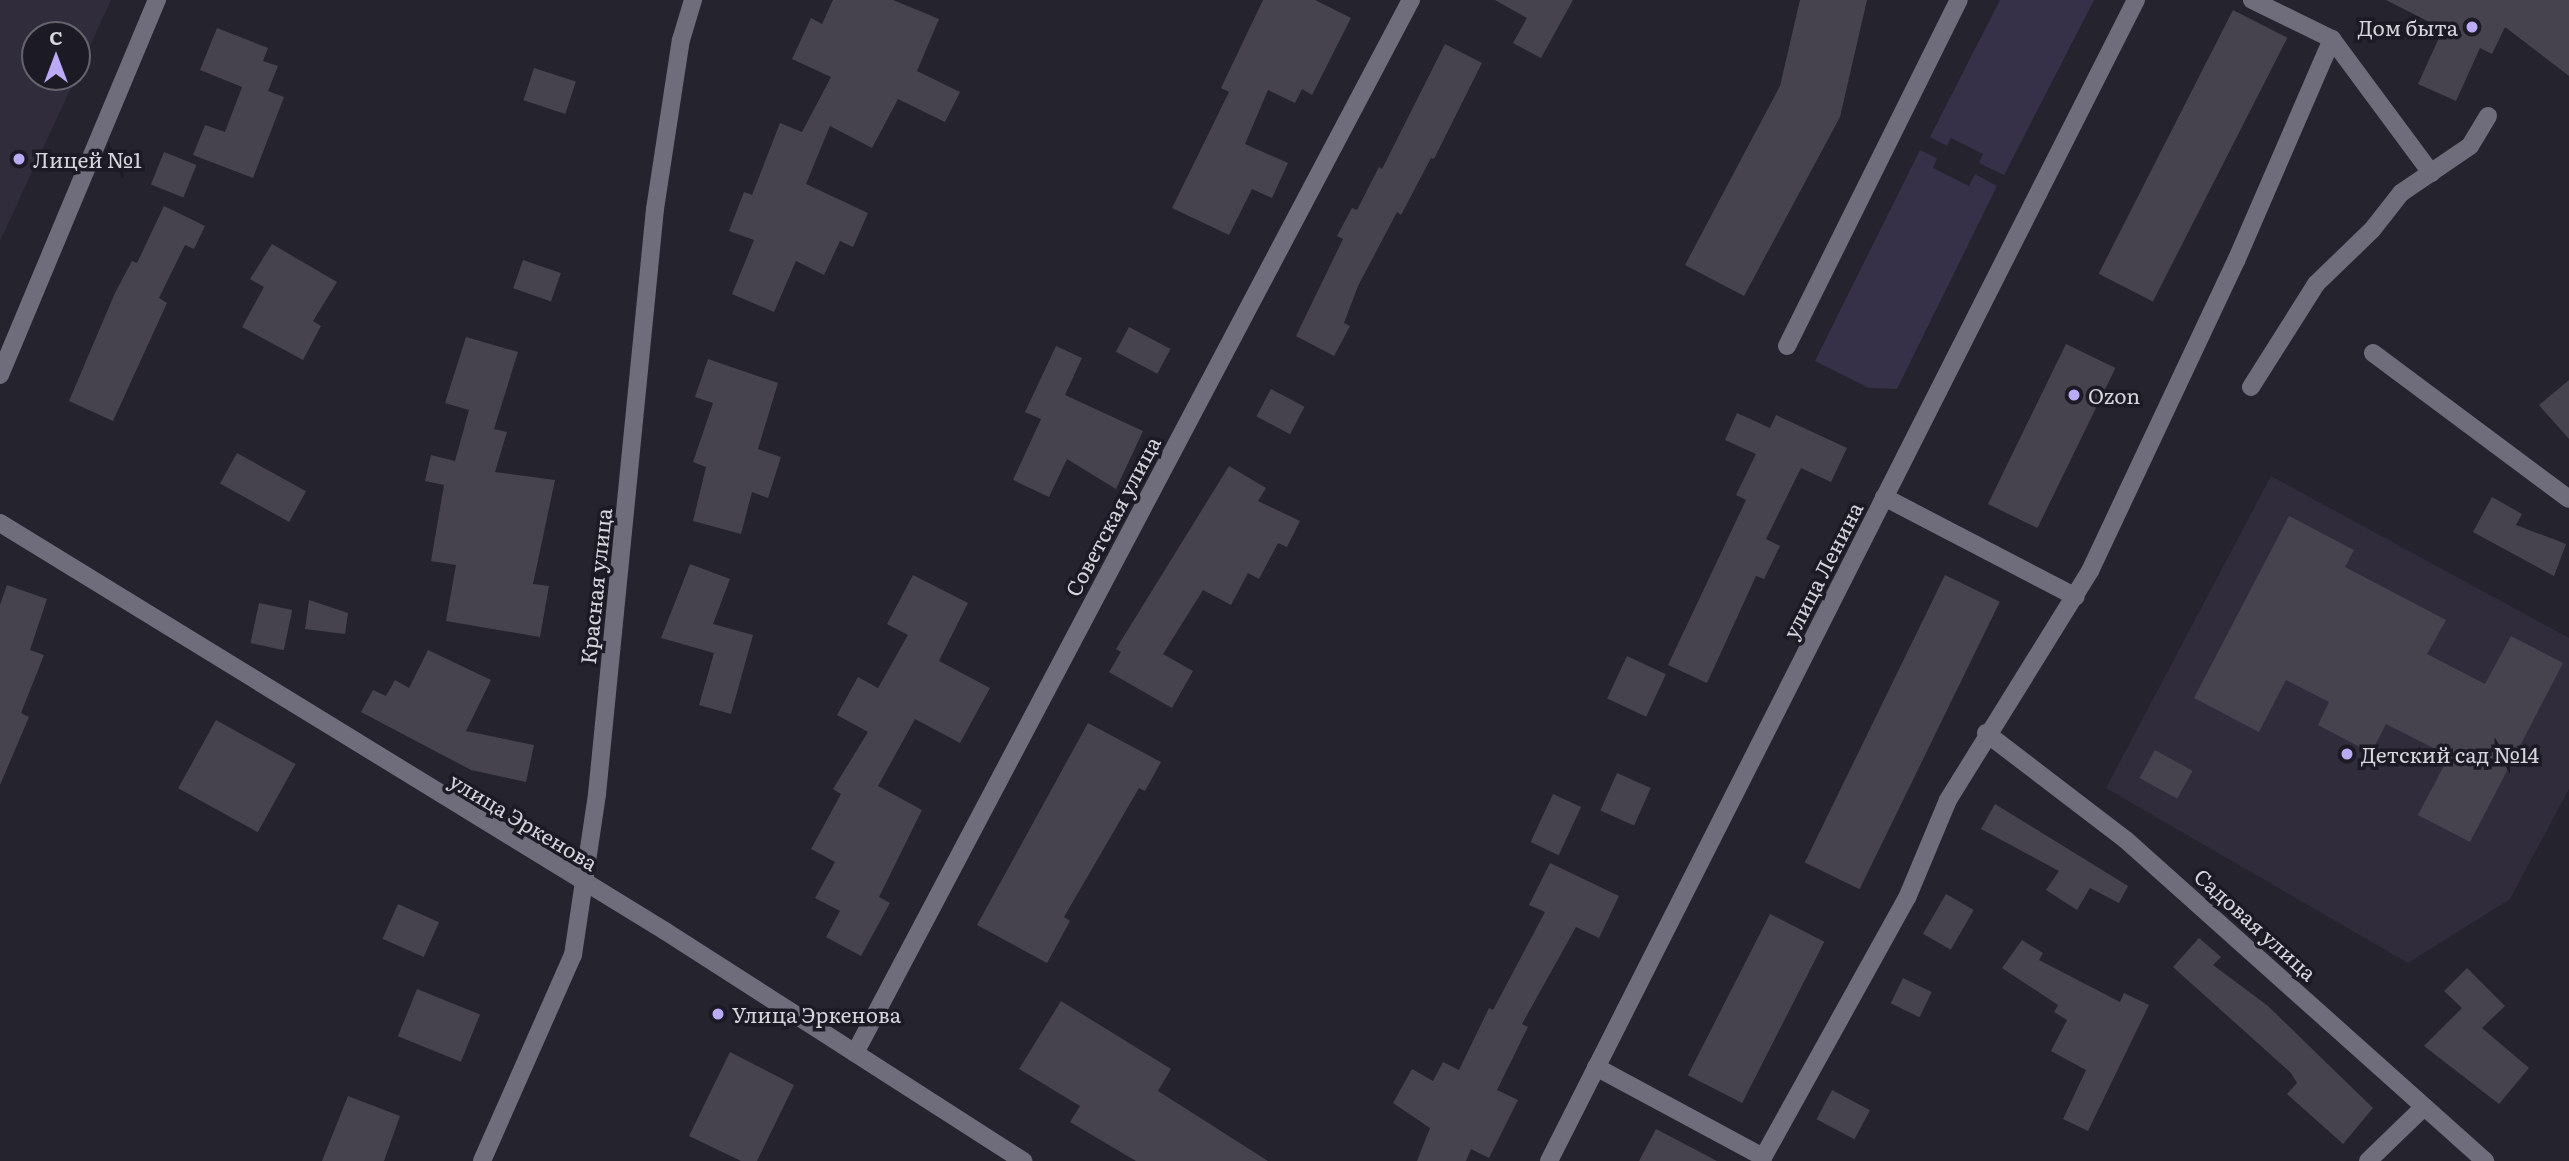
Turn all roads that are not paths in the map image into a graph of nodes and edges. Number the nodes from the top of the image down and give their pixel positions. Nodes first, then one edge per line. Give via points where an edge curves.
1 (157, 0) edge
2 (693, 0) edge
3 (1411, 0) edge
4 (1959, 0) edge
5 (2137, 0) edge
6 (2252, 0) edge
7 (2332, 39) junction
8 (2488, 116) dead end
9 (2431, 173) junction
10 (1787, 346) dead end
11 (2373, 353) dead end
12 (0, 375) edge
13 (2251, 387) dead end
14 (1884, 497) junction
15 (2569, 499) edge
16 (0, 523) edge
17 (2076, 597) junction
18 (1986, 733) junction
19 (582, 883) junction
20 (855, 1053) junction
21 (1596, 1067) junction
22 (2424, 1107) junction
23 (1762, 1159) edge
24 (482, 1161) edge
25 (1023, 1161) edge
26 (1549, 1161) edge
27 (2368, 1161) edge
28 (2486, 1161) edge

1 - 12 street
2 - 19 street, Красная улица via 681,40 655,209 597,794
3 - 20 street, Советская улица
4 - 10 street
5 - 14 street, улица Ленина
6 - 7 street
7 - 9 street
7 - 17 street via 2236,261
8 - 9 street via 2470,146
9 - 13 street via 2401,193 2372,230 2316,285
11 - 15 street
14 - 17 street
14 - 21 street, улица Ленина
16 - 19 street, улица Эркенова
17 - 18 street
18 - 22 street, Садовая улица via 2126,840
18 - 23 street via 1948,800 1907,898
19 - 20 street, улица Эркенова
19 - 24 street, Красная улица via 573,954
20 - 25 street, улица Эркенова
21 - 23 street
21 - 26 street, улица Ленина
22 - 27 street
22 - 28 street, Садовая улица

